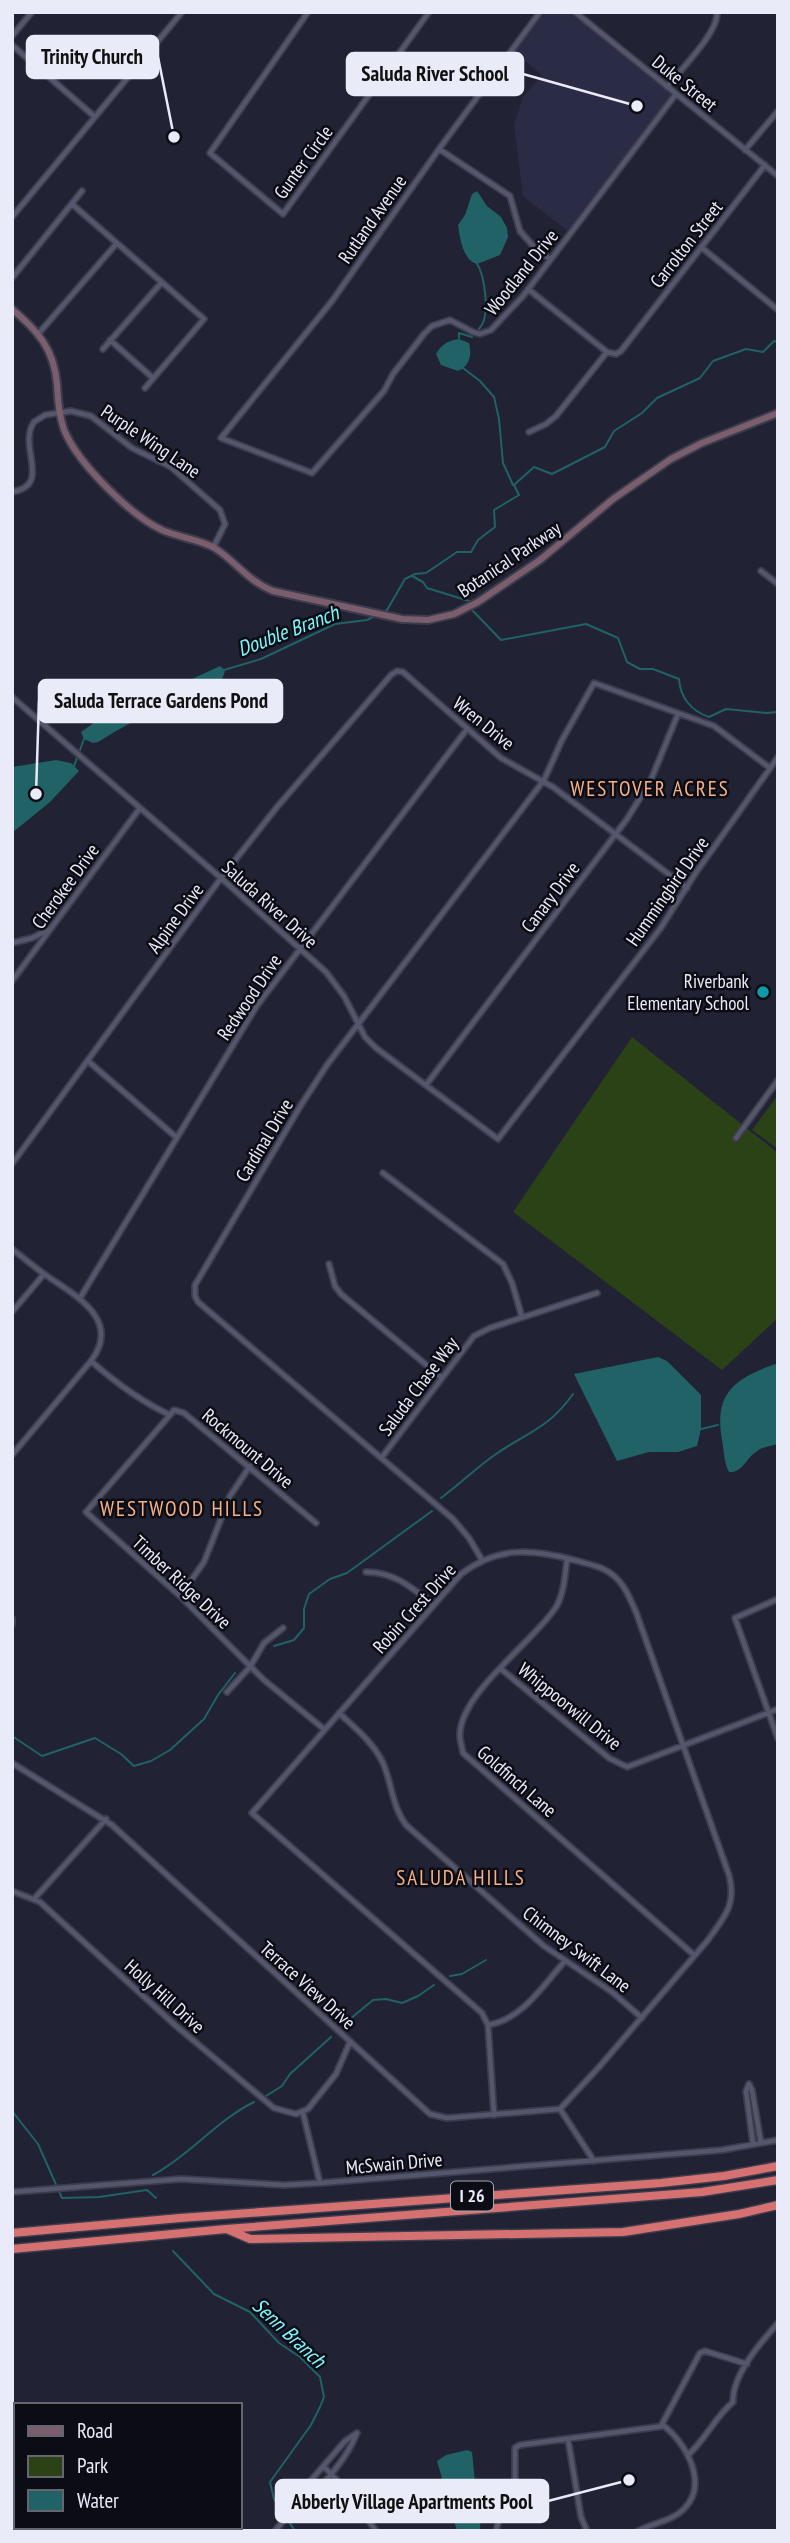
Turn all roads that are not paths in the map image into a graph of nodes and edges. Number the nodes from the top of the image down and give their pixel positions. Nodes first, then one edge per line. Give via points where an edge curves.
1 (32, 12) edge
2 (181, 12) edge
3 (308, 12) edge
4 (429, 12) edge
5 (540, 12) edge
6 (575, 12) edge
7 (717, 15) edge
8 (12, 36) edge
9 (12, 45) edge
10 (667, 87) junction
11 (676, 94) junction
12 (778, 111) edge
13 (95, 117) junction
14 (439, 149) junction
15 (745, 150) junction
16 (765, 165) junction
17 (778, 176) edge
18 (82, 191) dead end
19 (72, 204) junction
20 (12, 217) edge
21 (117, 243) junction
22 (701, 247) junction
23 (550, 260) junction
24 (12, 278) edge
25 (162, 282) junction
26 (528, 289) junction
27 (12, 309) edge
28 (778, 310) edge
29 (39, 333) junction
30 (110, 340) junction
31 (103, 349) dead end
32 (607, 352) junction
33 (153, 378) junction
34 (145, 388) dead end
35 (60, 412) junction
36 (778, 415) edge
37 (529, 432) dead end
38 (312, 473) joint
39 (12, 492) edge
40 (213, 548) junction
41 (761, 571) dead end
42 (778, 584) edge
43 (403, 672) joint
44 (12, 697) edge
45 (678, 714) junction
46 (467, 729) junction
47 (778, 757) edge
48 (770, 768) junction
49 (544, 780) junction
50 (140, 808) junction
51 (617, 832) junction
52 (221, 878) junction
53 (687, 888) junction
54 (51, 929) junction
55 (12, 943) edge
56 (299, 950) junction
57 (12, 981) edge
58 (358, 1025) junction
59 (88, 1061) junction
60 (778, 1080) edge
61 (425, 1085) junction
62 (176, 1137) junction
63 (736, 1138) dead end
64 (498, 1139) joint
65 (12, 1164) edge
66 (383, 1173) dead end
67 (12, 1249) edge
68 (329, 1264) dead end
69 (44, 1274) junction
70 (597, 1293) dead end
71 (80, 1298) junction
72 (12, 1312) edge
73 (522, 1317) junction
74 (91, 1361) junction
75 (442, 1378) junction
76 (170, 1415) junction
77 (12, 1455) edge
78 (382, 1457) junction
79 (250, 1466) junction
80 (316, 1523) dead end
81 (567, 1559) junction
82 (482, 1560) junction
83 (366, 1572) dead end
84 (180, 1596) junction
85 (778, 1598) edge
86 (434, 1605) junction
87 (283, 1628) dead end
88 (250, 1667) junction
89 (501, 1669) junction
90 (227, 1692) dead end
91 (778, 1709) edge
92 (338, 1713) junction
93 (768, 1713) junction
94 (324, 1729) junction
95 (778, 1740) edge
96 (684, 1747) junction
97 (12, 1763) edge
98 (106, 1819) junction
99 (12, 1891) edge
100 (34, 1899) junction
101 (694, 1955) junction
102 (565, 1961) junction
103 (642, 2018) junction
104 (488, 2025) junction
105 (350, 2042) junction
106 (560, 2109) junction
107 (303, 2113) junction
108 (494, 2115) junction
109 (778, 2140) edge
110 (761, 2143) junction
111 (753, 2144) junction
112 (594, 2161) junction
113 (778, 2166) edge
114 (778, 2180) edge
115 (320, 2183) junction
116 (12, 2192) edge
117 (778, 2204) edge
118 (226, 2229) junction
119 (12, 2233) edge
120 (12, 2249) edge
121 (778, 2323) edge
122 (747, 2364) junction
123 (660, 2426) junction
124 (568, 2439) junction
125 (688, 2455) junction
126 (324, 2467) junction
127 (331, 2473) junction
128 (298, 2501) junction
129 (275, 2531) edge
130 (376, 2531) edge
131 (496, 2531) edge
132 (587, 2531) edge
133 (638, 2531) edge

1 - 8 street
2 - 13 street
3 - 4 street, Gunter Circle via 210,153 283,214
5 - 14 street, Rutland Avenue
6 - 10 street, Duke Street
7 - 10 street via 713,32
9 - 13 street
10 - 11 street, Duke Street
11 - 15 street, Duke Street
11 - 23 street, Woodland Drive
12 - 15 street
13 - 20 street
14 - 23 street via 510,196 520,231
14 - 38 street, Rutland Avenue via 332,301 221,438
15 - 16 street, Duke Street
16 - 17 street, Duke Street
16 - 22 street, Carrolton Street
18 - 19 street
19 - 21 street
19 - 24 street
21 - 25 street
21 - 29 street
22 - 28 street
22 - 32 street, Carrolton Street via 621,351
23 - 26 street, Woodland Drive
25 - 30 street
25 - 33 street via 204,319
26 - 32 street
26 - 38 street, Woodland Drive via 487,333 473,332 450,320 432,326 384,391
27 - 29 street, Botanical Parkway
29 - 35 street, Botanical Parkway via 55,366
30 - 31 street
30 - 33 street
32 - 37 street via 556,416
33 - 34 street
35 - 39 street via 41,416 31,426 32,477 25,488
35 - 40 street, Botanical Parkway via 77,453 116,494 160,529
35 - 40 street, Purple Wing Lane via 91,416 132,448 171,467 218,508 225,524
36 - 40 street, Botanical Parkway via 671,459 613,499 553,551 469,607 437,618 394,617 282,594 247,577
41 - 42 street
43 - 46 street, Wren Drive
43 - 52 street, Alpine Drive via 391,675
44 - 50 street, Saluda River Drive
45 - 48 street via 714,726
45 - 49 street, Cardinal Drive via 594,684
45 - 51 street, Canary Drive via 650,782
46 - 49 street, Wren Drive via 501,758
46 - 56 street, Redwood Drive
47 - 48 street, Hummingbird Drive
48 - 53 street, Hummingbird Drive
49 - 51 street, Wren Drive
49 - 58 street, Cardinal Drive
50 - 52 street, Saluda River Drive
50 - 54 street, Cherokee Drive
51 - 53 street, Wren Drive
51 - 61 street, Canary Drive
52 - 56 street, Saluda River Drive
52 - 59 street, Alpine Drive
53 - 64 street, Hummingbird Drive
54 - 55 street
54 - 57 street, Cherokee Drive
56 - 58 street, Saluda River Drive via 336,984
56 - 62 street, Redwood Drive via 256,1007
58 - 61 street, Saluda River Drive via 376,1048
58 - 78 street, Cardinal Drive via 301,1105 194,1290 198,1302
59 - 62 street
59 - 65 street, Alpine Drive
60 - 63 street
61 - 64 street, Saluda River Drive
62 - 71 street, Redwood Drive
66 - 73 street via 503,1264
67 - 69 street
68 - 75 street via 341,1294
69 - 71 street
69 - 72 street
70 - 73 street, Saluda Chase Way
71 - 74 street via 93,1311 100,1329 100,1345
73 - 75 street, Saluda Chase Way via 474,1336
74 - 76 street, Rockmount Drive via 132,1395
74 - 77 street
75 - 78 street, Saluda Chase Way
76 - 79 street, Rockmount Drive via 174,1410 184,1413
76 - 84 street, Timber Ridge Drive via 86,1512
78 - 82 street, Cardinal Drive via 460,1526
79 - 80 street, Rockmount Drive
79 - 84 street via 230,1496 204,1562
81 - 82 street, Robin Crest Drive via 514,1552
81 - 89 street, Goldfinch Lane via 555,1610
81 - 96 street, Robin Crest Drive via 608,1572 626,1590
82 - 86 street, Robin Crest Drive via 461,1574
83 - 86 street via 393,1576
84 - 88 street, Timber Ridge Drive
85 - 93 street via 735,1618
86 - 92 street, Robin Crest Drive
87 - 88 street via 264,1643
88 - 90 street
88 - 94 street, Timber Ridge Drive
89 - 96 street, Whippoorwill Drive via 622,1766
89 - 101 street, Goldfinch Lane via 465,1714 460,1735 463,1754
91 - 93 street, Whippoorwill Drive
92 - 94 street, Robin Crest Drive
92 - 102 street, Chimney Swift Lane via 378,1753 395,1807 406,1825
93 - 95 street
93 - 96 street, Whippoorwill Drive
94 - 104 street, Robin Crest Drive via 252,1813 482,2013
96 - 101 street, Robin Crest Drive via 732,1892 722,1922
97 - 98 street, Terrace View Drive
98 - 100 street
98 - 105 street, Terrace View Drive
99 - 100 street, Holly Hill Drive
100 - 107 street, Holly Hill Drive via 265,2103 284,2112
101 - 103 street, Robin Crest Drive
102 - 103 street, Chimney Swift Lane
102 - 104 street via 518,2012
103 - 106 street, Robin Crest Drive
104 - 108 street
105 - 107 street via 336,2074
105 - 108 street, Terrace View Drive via 430,2114 447,2118
106 - 108 street, Terrace View Drive
106 - 112 street
107 - 115 street
109 - 110 street, McSwain Drive
110 - 111 street, McSwain Drive
110 - 111 street via 749,2084
111 - 112 street, McSwain Drive
112 - 115 street, McSwain Drive
113 - 119 highway, I 26 via 661,2183
114 - 118 highway, I 26 via 702,2192
115 - 116 street, McSwain Drive via 181,2179
117 - 118 highway via 652,2229 586,2234 250,2239
118 - 120 highway, I 26
121 - 122 street
122 - 123 street via 700,2353
122 - 125 street via 733,2390 733,2402
123 - 124 street
123 - 125 street via 675,2435
124 - 131 street via 515,2448 515,2497
124 - 132 street
125 - 133 street via 695,2484 691,2500 675,2516
126 - 127 street
126 - 127 street via 356,2433
126 - 128 street
127 - 128 street via 308,2499
127 - 130 street
128 - 129 street

